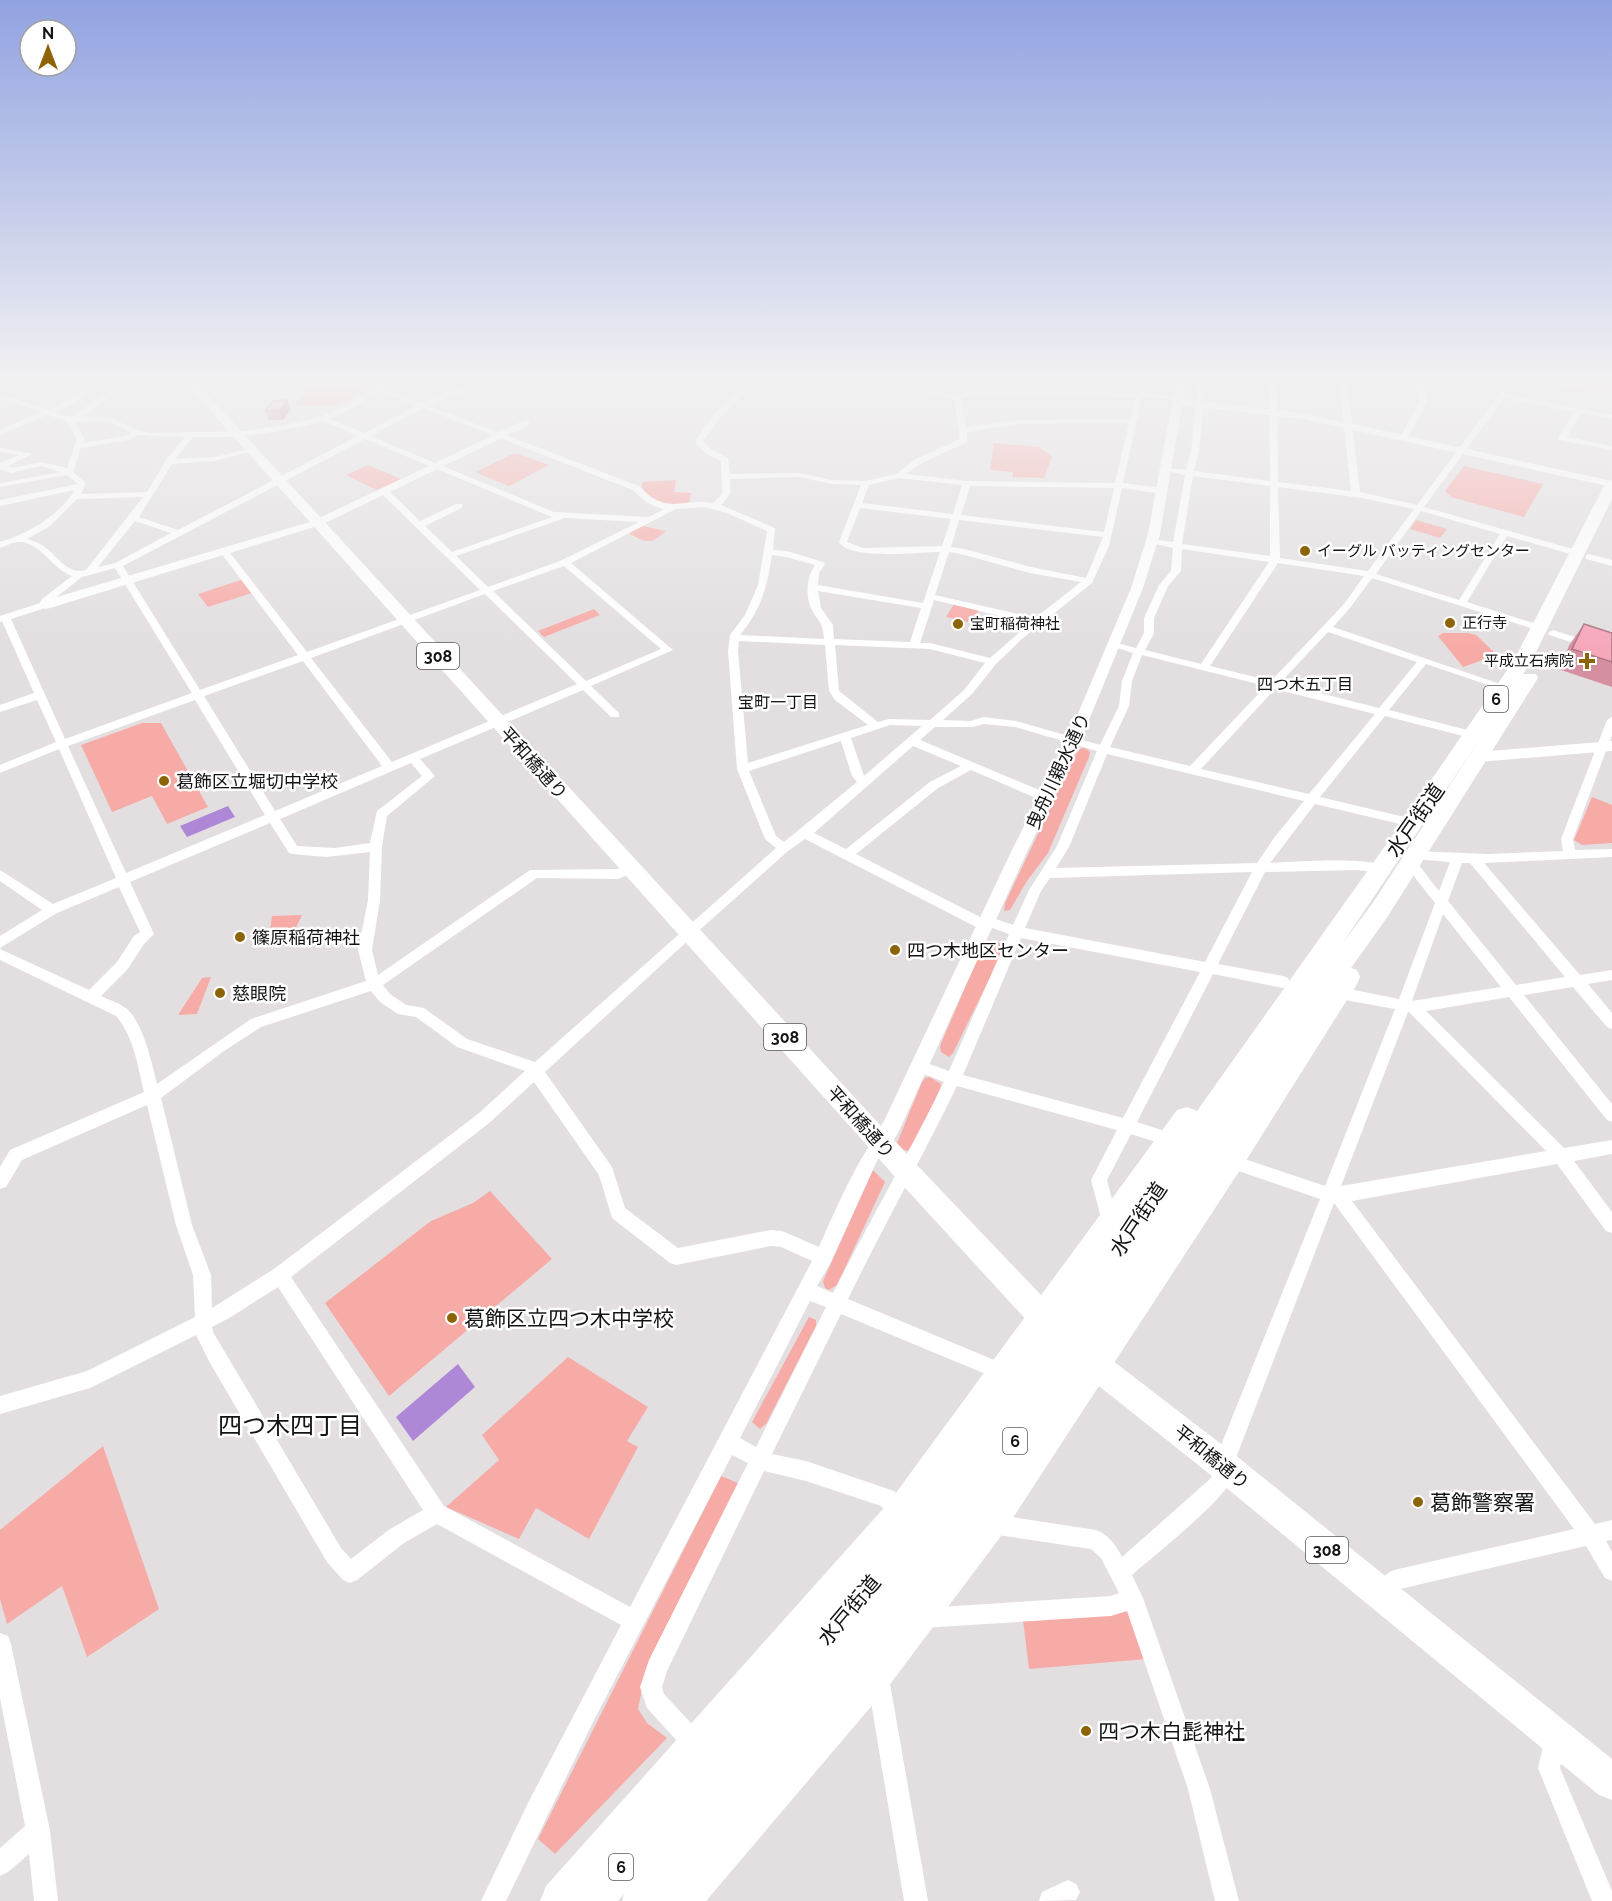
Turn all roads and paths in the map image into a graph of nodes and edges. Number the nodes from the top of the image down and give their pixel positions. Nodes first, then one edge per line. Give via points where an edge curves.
1 (6, 469) edge
2 (21, 469) edge
3 (56, 469) edge
4 (70, 469) edge
5 (166, 469) edge
6 (269, 469) edge
7 (301, 469) edge
8 (430, 469) edge
9 (443, 469) edge
10 (586, 469) edge
11 (725, 469) edge
12 (909, 469) edge
13 (1123, 469) edge
14 (1190, 469) edge
15 (1274, 469) edge
16 (1353, 469) edge
17 (1447, 469) edge
18 (1544, 469) edge
19 (1166, 470) joint
20 (69, 473) junction
21 (1189, 473) junction
22 (899, 476) junction
23 (725, 477) junction
24 (279, 480) junction
25 (866, 483) junction
26 (967, 483) junction
27 (1274, 484) junction
28 (1612, 484) edge
29 (0, 485) edge
30 (82, 486) junction
31 (1119, 486) junction
32 (384, 491) junction
33 (1162, 491) junction
34 (150, 494) junction
35 (1356, 494) junction
36 (76, 497) junction
37 (0, 503) edge
38 (856, 505) junction
39 (459, 506) dead end
40 (715, 506) junction
41 (673, 508) junction
42 (1419, 508) junction
43 (1612, 512) edge
44 (561, 517) junction
45 (956, 517) junction
46 (133, 518) junction
47 (650, 520) junction
48 (317, 523) junction
49 (419, 525) junction
50 (1505, 532) junction
51 (178, 533) junction
52 (1108, 535) junction
53 (22, 540) junction
54 (1152, 542) junction
55 (0, 545) edge
56 (1178, 546) junction
57 (224, 551) junction
58 (945, 551) junction
59 (769, 552) junction
60 (451, 555) junction
61 (1583, 555) junction
62 (1275, 560) junction
63 (565, 562) junction
64 (1612, 563) edge
65 (118, 565) junction
66 (1371, 574) junction
67 (83, 575) junction
68 (126, 581) junction
69 (1087, 583) junction
70 (814, 587) junction
71 (486, 591) junction
72 (928, 601) junction
73 (1462, 603) junction
74 (45, 605) junction
75 (3, 618) edge
76 (405, 620) junction
77 (1038, 622) junction
78 (1326, 628) junction
79 (1546, 630) junction
80 (735, 638) junction
81 (830, 642) junction
82 (1113, 645) junction
83 (914, 646) junction
84 (1139, 650) junction
85 (1612, 652) edge
86 (305, 656) junction
87 (1423, 661) junction
88 (992, 662) junction
89 (1204, 667) junction
90 (1273, 684) junction
91 (585, 686) junction
92 (1504, 687) junction
93 (40, 695) junction
94 (197, 695) junction
95 (0, 709) edge
96 (1382, 712) junction
97 (615, 715) dead end
98 (1612, 720) edge
99 (497, 722) junction
100 (931, 723) junction
101 (875, 725) junction
102 (844, 735) junction
103 (912, 741) junction
104 (1073, 742) junction
105 (62, 744) junction
106 (1607, 747) edge
107 (1104, 748) junction
108 (1472, 748) junction
109 (413, 758) junction
110 (970, 766) junction
111 (0, 768) edge
112 (390, 768) junction
113 (743, 769) junction
114 (1193, 770) junction
115 (864, 782) junction
116 (1047, 798) junction
117 (1312, 799) junction
118 (272, 817) junction
119 (1413, 823) junction
120 (804, 833) junction
121 (376, 846) junction
122 (784, 848) junction
123 (1612, 853) edge
124 (1570, 854) junction
125 (847, 855) junction
126 (1411, 858) junction
127 (1457, 859) junction
128 (1474, 859) junction
129 (1261, 867) junction
130 (1381, 868) junction
131 (631, 869) junction
132 (1047, 873) junction
133 (0, 875) edge
134 (123, 880) junction
135 (1441, 900) junction
136 (1368, 905) junction
137 (52, 910) junction
138 (986, 923) junction
139 (689, 931) junction
140 (1018, 932) junction
141 (0, 943) edge
142 (0, 954) edge
143 (1209, 968) junction
144 (1612, 975) edge
145 (1576, 981) junction
146 (374, 984) junction
147 (1312, 987) junction
148 (1513, 991) junction
149 (91, 997) junction
150 (1408, 1006) junction
151 (1612, 1023) edge
152 (918, 1066) junction
153 (536, 1072) junction
154 (953, 1080) junction
155 (154, 1095) junction
156 (1612, 1115) edge
157 (1127, 1125) junction
158 (1172, 1140) junction
159 (880, 1143) junction
160 (1612, 1146) edge
161 (1561, 1156) junction
162 (1230, 1161) junction
163 (906, 1171) junction
164 (0, 1182) edge
165 (1334, 1195) junction
166 (1111, 1225) junction
167 (1612, 1225) edge
168 (824, 1258) junction
169 (280, 1275) junction
170 (807, 1291) junction
171 (837, 1304) junction
172 (1042, 1319) junction
173 (203, 1323) junction
174 (1094, 1364) junction
175 (1005, 1373) junction
176 (0, 1405) edge
177 (730, 1443) junction
178 (761, 1460) junction
179 (1225, 1467) junction
180 (437, 1513) junction
181 (902, 1513) junction
182 (988, 1523) junction
183 (1612, 1530) edge
184 (1591, 1534) junction
185 (1612, 1571) edge
186 (1119, 1573) junction
187 (1383, 1596) junction
188 (1133, 1598) junction
189 (917, 1619) junction
190 (635, 1621) junction
191 (0, 1644) edge
192 (877, 1669) junction
193 (1556, 1736) junction
194 (696, 1745) junction
195 (1612, 1782) edge
196 (38, 1831) junction
197 (0, 1864) edge
198 (668, 1867) edge
199 (46, 1901) edge
200 (493, 1901) edge
201 (561, 1901) edge
202 (589, 1901) edge
203 (643, 1901) edge
204 (916, 1901) edge
205 (1227, 1901) edge
206 (1604, 1901) edge

1 - 2 street
3 - 20 street
4 - 20 street
5 - 34 street
6 - 24 main road, 平和橋通り / 308
7 - 24 street
8 - 32 street
9 - 44 street
10 - 41 street via 636,488 644,498
11 - 23 street
12 - 22 street
13 - 31 street
14 - 21 street
15 - 27 street
16 - 35 street
17 - 42 street
18 - 28 street
19 - 21 street
19 - 33 street, 曳舟川親水通り
20 - 29 street
20 - 30 street
21 - 27 street
21 - 56 street
22 - 25 street
22 - 26 street
23 - 25 street via 799,475 832,482
23 - 40 street via 726,494
24 - 48 main road, 平和橋通り / 308
24 - 51 street
25 - 38 street
26 - 31 street
26 - 45 street
27 - 35 street
27 - 62 street
28 - 61 highway, 水戸街道 / 6
30 - 36 street
30 - 37 street
31 - 33 street
31 - 52 street
32 - 48 street
32 - 49 street
33 - 54 street, 曳舟川親水通り
34 - 36 street
34 - 46 street
35 - 42 street
36 - 53 street
38 - 45 street
38 - 58 street via 844,544 862,551
39 - 49 street
40 - 41 street
40 - 59 street via 747,516 772,530
41 - 47 street
42 - 50 street
42 - 66 street
43 - 61 highway, 水戸街道 / 6
44 - 47 street
44 - 60 street
45 - 52 street
45 - 58 street
46 - 51 street
46 - 67 street
47 - 63 street
48 - 57 street
48 - 76 main road, 平和橋通り / 308
49 - 60 street
50 - 61 street
50 - 73 street
51 - 65 street
52 - 69 street
53 - 55 street
53 - 67 street via 43,548 67,572
54 - 56 street
54 - 82 street, 曳舟川親水通り
56 - 62 street
56 - 84 street via 1176,572 1164,585 1149,618 1149,633
57 - 68 street
57 - 86 street
58 - 69 street via 1030,574
58 - 72 street
59 - 70 street via 820,564 814,573
59 - 80 street via 760,591
60 - 71 street
61 - 64 street
61 - 79 highway, 水戸街道 / 6
62 - 66 street
62 - 89 street
63 - 71 street
63 - 91 street via 668,650
65 - 67 street
65 - 68 street
66 - 73 street
66 - 78 street
67 - 74 street via 45,601
68 - 74 street
68 - 94 street
69 - 77 street
70 - 72 street
70 - 81 street via 816,608 828,625
71 - 76 street
71 - 91 street
72 - 77 street
72 - 83 street
73 - 79 street
74 - 75 street
75 - 93 street
76 - 86 street
76 - 99 main road, 平和橋通り / 308
77 - 88 street
78 - 87 street
78 - 90 street
79 - 85 street
79 - 92 highway, 水戸街道 / 6
79 - 108 highway, 水戸街道 / 6 via 1520,693
80 - 81 street
80 - 113 street
81 - 83 street
81 - 101 street via 834,691
82 - 84 street
82 - 104 street, 曳舟川親水通り
83 - 88 street via 930,646
84 - 89 street
84 - 107 street via 1127,681 1124,706
86 - 94 street
86 - 112 street
87 - 92 street
87 - 96 street
88 - 100 street via 968,692
89 - 90 street
90 - 96 street
90 - 114 street
91 - 97 street
91 - 99 street
92 - 108 highway, 水戸街道 / 6
93 - 95 street
93 - 105 street
94 - 105 street
94 - 118 street
96 - 108 street
96 - 117 street
98 - 106 street
99 - 109 street
99 - 131 main road, 平和橋通り / 308
100 - 101 street
100 - 103 street
100 - 104 street via 999,720
101 - 102 street
102 - 113 street
102 - 115 street via 858,776
103 - 110 street
103 - 115 street
104 - 107 street
104 - 116 street, 曳舟川親水通り
105 - 111 street
105 - 134 street
106 - 108 street
106 - 124 street via 1567,839
107 - 114 street
107 - 132 street via 1064,847
108 - 119 highway, 水戸街道 / 6
108 - 126 highway, 水戸街道 / 6
109 - 112 street
109 - 121 street via 429,777 381,814
110 - 116 street
110 - 125 street via 934,785
112 - 118 street
113 - 122 street via 771,839
114 - 117 street
115 - 120 street
116 - 138 street, 曳舟川親水通り
117 - 119 street
117 - 129 street
118 - 121 street via 293,850 321,855
118 - 134 street
119 - 130 highway, 水戸街道 / 6
120 - 122 street
120 - 125 street
121 - 146 street via 374,900 365,950
122 - 139 street
123 - 124 street
124 - 128 street
125 - 138 street
126 - 127 street
126 - 135 street
126 - 136 highway, 水戸街道 / 6
127 - 128 street
127 - 135 street
128 - 145 street
129 - 130 street
129 - 132 street
129 - 143 street
130 - 136 highway, 水戸街道 / 6
131 - 139 main road, 平和橋通り / 308
131 - 146 street via 618,874 534,873
132 - 140 street via 1035,890
133 - 137 street
134 - 137 street
134 - 149 street via 147,934
135 - 148 street
135 - 150 street
136 - 147 highway via 1325,931
136 - 147 highway via 1363,950
137 - 141 street
138 - 140 street
138 - 152 street, 曳舟川親水通り
139 - 153 street
139 - 159 main road, 平和橋通り / 308
140 - 143 street
140 - 154 street
142 - 149 street
143 - 147 street
143 - 157 street
144 - 145 street
145 - 148 street
145 - 151 street
146 - 153 street via 385,998 403,1010 419,1012 462,1043 529,1066
146 - 155 street via 256,1023
147 - 150 street
147 - 158 highway
147 - 162 highway
147 - 198 highway, 水戸街道 / 6 via 1008,1451 948,1533
148 - 150 street
148 - 156 street
149 - 155 street via 121,1012 128,1020 143,1054
150 - 161 street
150 - 165 street
152 - 154 street
152 - 159 street, 曳舟川親水通り
153 - 168 street via 606,1172 618,1213 676,1257 771,1238
153 - 169 street via 448,1148
154 - 157 street
154 - 163 street
155 - 164 street via 16,1155
155 - 173 street via 184,1225 202,1275
157 - 158 street
157 - 166 street via 1099,1180
158 - 166 highway
159 - 163 main road, 平和橋通り / 308
159 - 168 street
160 - 161 street
161 - 165 street
161 - 167 street
162 - 165 street
162 - 174 highway
163 - 171 street
163 - 172 main road, 平和橋通り / 308
165 - 179 street
165 - 184 street
166 - 172 highway
168 - 170 street
169 - 173 street
169 - 180 street
170 - 171 street
170 - 177 street
171 - 175 street
171 - 178 street
172 - 174 main road, 平和橋通り / 308
172 - 175 highway
173 - 176 street via 90,1379
173 - 180 street via 216,1357 334,1556 350,1573 413,1524
174 - 179 main road, 平和橋通り / 308
174 - 182 highway
175 - 181 highway
177 - 178 street
177 - 190 street
178 - 181 street via 886,1498
178 - 194 street via 651,1687 655,1700
179 - 186 street via 1216,1487
179 - 187 main road, 平和橋通り / 308
180 - 190 street
181 - 194 highway
182 - 186 street via 1096,1540 1108,1551
182 - 189 highway
183 - 184 street
184 - 185 street
184 - 187 street via 1394,1580
186 - 188 street
187 - 193 main road, 平和橋通り / 308
188 - 189 street via 1111,1606
188 - 205 street via 1199,1789
189 - 192 highway
190 - 200 street
191 - 196 street
192 - 198 highway
192 - 204 street
193 - 195 main road, 平和橋通り / 308
193 - 206 street via 1549,1768
194 - 201 highway
196 - 197 street
196 - 199 street
198 - 202 highway, 水戸街道 / 6
198 - 203 highway, 水戸街道 / 6

